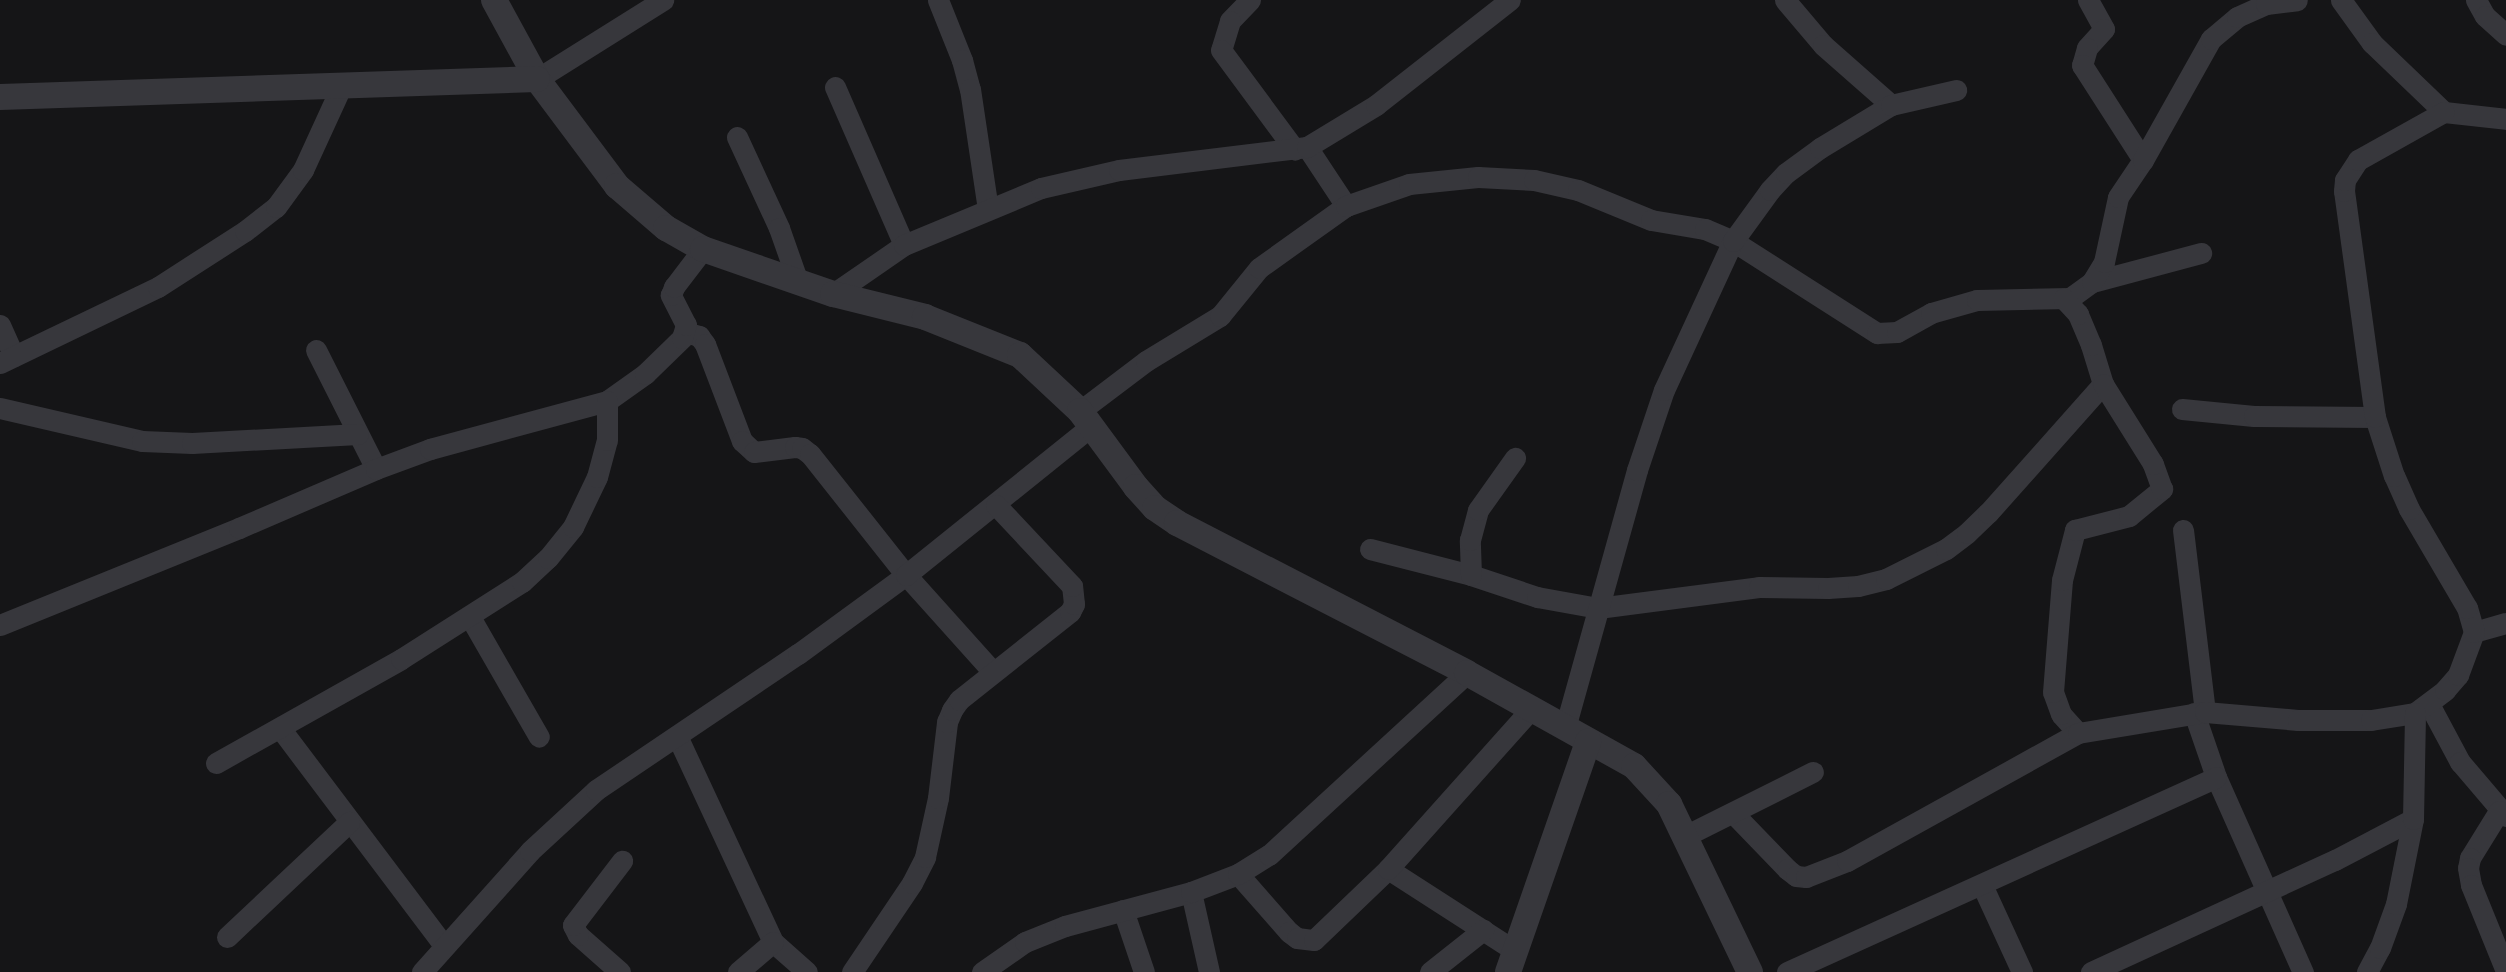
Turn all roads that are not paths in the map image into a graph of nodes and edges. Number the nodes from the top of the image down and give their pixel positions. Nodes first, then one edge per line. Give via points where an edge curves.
1 (494, 0) edge
2 (663, 0) edge
3 (938, 0) edge
4 (1250, 0) edge
5 (1510, 0) edge
6 (1785, 0) edge
7 (2088, 0) edge
8 (2297, 0) edge
9 (2341, 0) edge
10 (2476, 0) edge
11 (2506, 36) edge
12 (537, 79) junction
13 (341, 87) junction
14 (835, 87) dead end
15 (1956, 89) dead end
16 (0, 97) edge
17 (1891, 105) junction
18 (2444, 112) junction
19 (2506, 119) edge
20 (737, 137) dead end
21 (1301, 148) junction
22 (2143, 160) junction
23 (1346, 206) junction
24 (988, 209) junction
25 (1733, 241) junction
26 (904, 245) junction
27 (703, 249) junction
28 (2201, 253) dead end
29 (798, 282) junction
30 (2092, 282) junction
31 (832, 294) junction
32 (2064, 299) junction
33 (0, 325) edge
34 (685, 332) junction
35 (316, 350) dead end
36 (7, 359) edge
37 (2103, 384) junction
38 (607, 401) junction
39 (0, 408) edge
40 (2182, 409) dead end
41 (1086, 418) junction
42 (2375, 418) junction
43 (358, 435) junction
44 (1515, 458) dead end
45 (376, 469) junction
46 (996, 505) junction
47 (2183, 530) dead end
48 (1370, 549) dead end
49 (906, 575) junction
50 (1471, 575) junction
51 (1598, 608) junction
52 (470, 617) junction
53 (2506, 623) edge
54 (0, 625) edge
55 (2474, 632) junction
56 (993, 672) junction
57 (1467, 673) junction
58 (2422, 708) junction
59 (1531, 709) junction
60 (2199, 713) junction
61 (280, 728) junction
62 (1565, 728) junction
63 (2078, 733) junction
64 (677, 736) junction
65 (539, 737) dead end
66 (1588, 742) junction
67 (216, 762) dead end
68 (1813, 772) dead end
69 (2216, 777) junction
70 (1733, 813) junction
71 (2502, 814) edge
72 (2413, 819) junction
73 (349, 822) junction
74 (1685, 836) junction
75 (622, 861) dead end
76 (1388, 869) junction
77 (1238, 874) junction
78 (1982, 885) junction
79 (1191, 892) junction
80 (2266, 892) junction
81 (1123, 910) junction
82 (1483, 930) junction
83 (227, 937) dead end
84 (773, 942) junction
85 (444, 946) junction
86 (1511, 961) edge
87 (2506, 971) edge
88 (422, 972) edge
89 (620, 972) edge
90 (738, 972) edge
91 (807, 972) edge
92 (852, 972) edge
93 (982, 972) edge
94 (1144, 972) edge
95 (1209, 972) edge
96 (1430, 972) edge
97 (1750, 972) edge
98 (1787, 972) edge
99 (2022, 972) edge
100 (2091, 972) edge
101 (2303, 972) edge
102 (2367, 972) edge

1 - 12 street
2 - 12 street
3 - 24 street via 970,89
4 - 21 street via 1230,21 1221,50
5 - 21 street via 1376,105
6 - 17 street via 1830,52
7 - 22 street via 2104,29 2087,48 2082,65
8 - 22 street via 2266,4 2237,17 2211,39
9 - 18 street via 2372,43
10 - 11 street
12 - 13 street
12 - 27 street via 617,186 666,228
13 - 16 street
13 - 36 street via 303,170 276,207 158,287
14 - 26 street
15 - 17 street
17 - 25 street via 1787,173 1756,206
18 - 19 street
18 - 42 street via 2358,160 2345,180 2344,204
20 - 29 street
21 - 23 street
21 - 24 street via 1084,176
22 - 30 street via 2118,197 2104,262
23 - 25 street via 1409,184 1478,177 1534,180 1578,190 1651,220 1689,224
23 - 41 street via 1259,268 1220,316 1146,361
24 - 26 street
25 - 32 street via 1877,333 1898,332 1931,313 1977,300
25 - 51 street via 1664,390
26 - 31 street
27 - 29 street
27 - 34 street via 671,295
28 - 30 street
29 - 31 street
30 - 32 street
31 - 41 street via 925,317 992,341 1040,371
32 - 37 street via 2078,314
33 - 36 street
34 - 38 street via 645,374
34 - 49 street via 699,336 705,344 742,441 762,453 802,448
35 - 43 street
37 - 51 street via 1967,533 1896,575 1858,586 1759,587
37 - 63 street via 2153,464 2162,489 2129,516 2075,530 2062,580 2053,692 2061,714
38 - 45 street via 430,449
38 - 52 street via 607,440 597,477 573,527 522,582
39 - 43 street via 142,441
40 - 42 street via 2254,416
41 - 46 street
41 - 57 street via 1136,487 1177,523
42 - 55 street via 2404,498 2467,608
43 - 45 street
44 - 50 street via 1478,510 1470,540
45 - 54 street
46 - 49 street
46 - 56 street via 1072,586 1075,596 1070,612
47 - 60 street
48 - 50 street
49 - 56 street
49 - 64 street
50 - 51 street via 1546,599
51 - 62 street
52 - 61 street
52 - 65 street
53 - 55 street
55 - 58 street via 2458,675
56 - 92 street via 952,710 925,857
57 - 59 street
57 - 77 street via 1269,855
58 - 60 street via 2371,720
58 - 71 street
58 - 72 street
59 - 62 street
59 - 76 street
60 - 63 street
60 - 69 street
61 - 67 street
61 - 73 street
62 - 66 street
63 - 70 street via 1847,862 1807,877 1787,869
64 - 84 street
64 - 85 street via 556,823
66 - 74 street via 1634,766 1650,780 1670,804
66 - 86 street
68 - 70 street
69 - 78 street
69 - 80 street
70 - 74 street
71 - 87 street via 2470,858 2468,868 2470,885
72 - 80 street
72 - 102 street via 2396,904
73 - 83 street
73 - 85 street
74 - 97 street
75 - 89 street via 573,925 578,935
76 - 77 street via 1324,934 1306,941 1289,933
76 - 82 street
77 - 79 street
78 - 98 street
78 - 99 street
79 - 81 street
79 - 95 street
80 - 100 street
80 - 101 street
81 - 93 street via 1035,938
81 - 94 street
82 - 86 street
82 - 96 street
84 - 90 street
84 - 91 street
85 - 88 street

